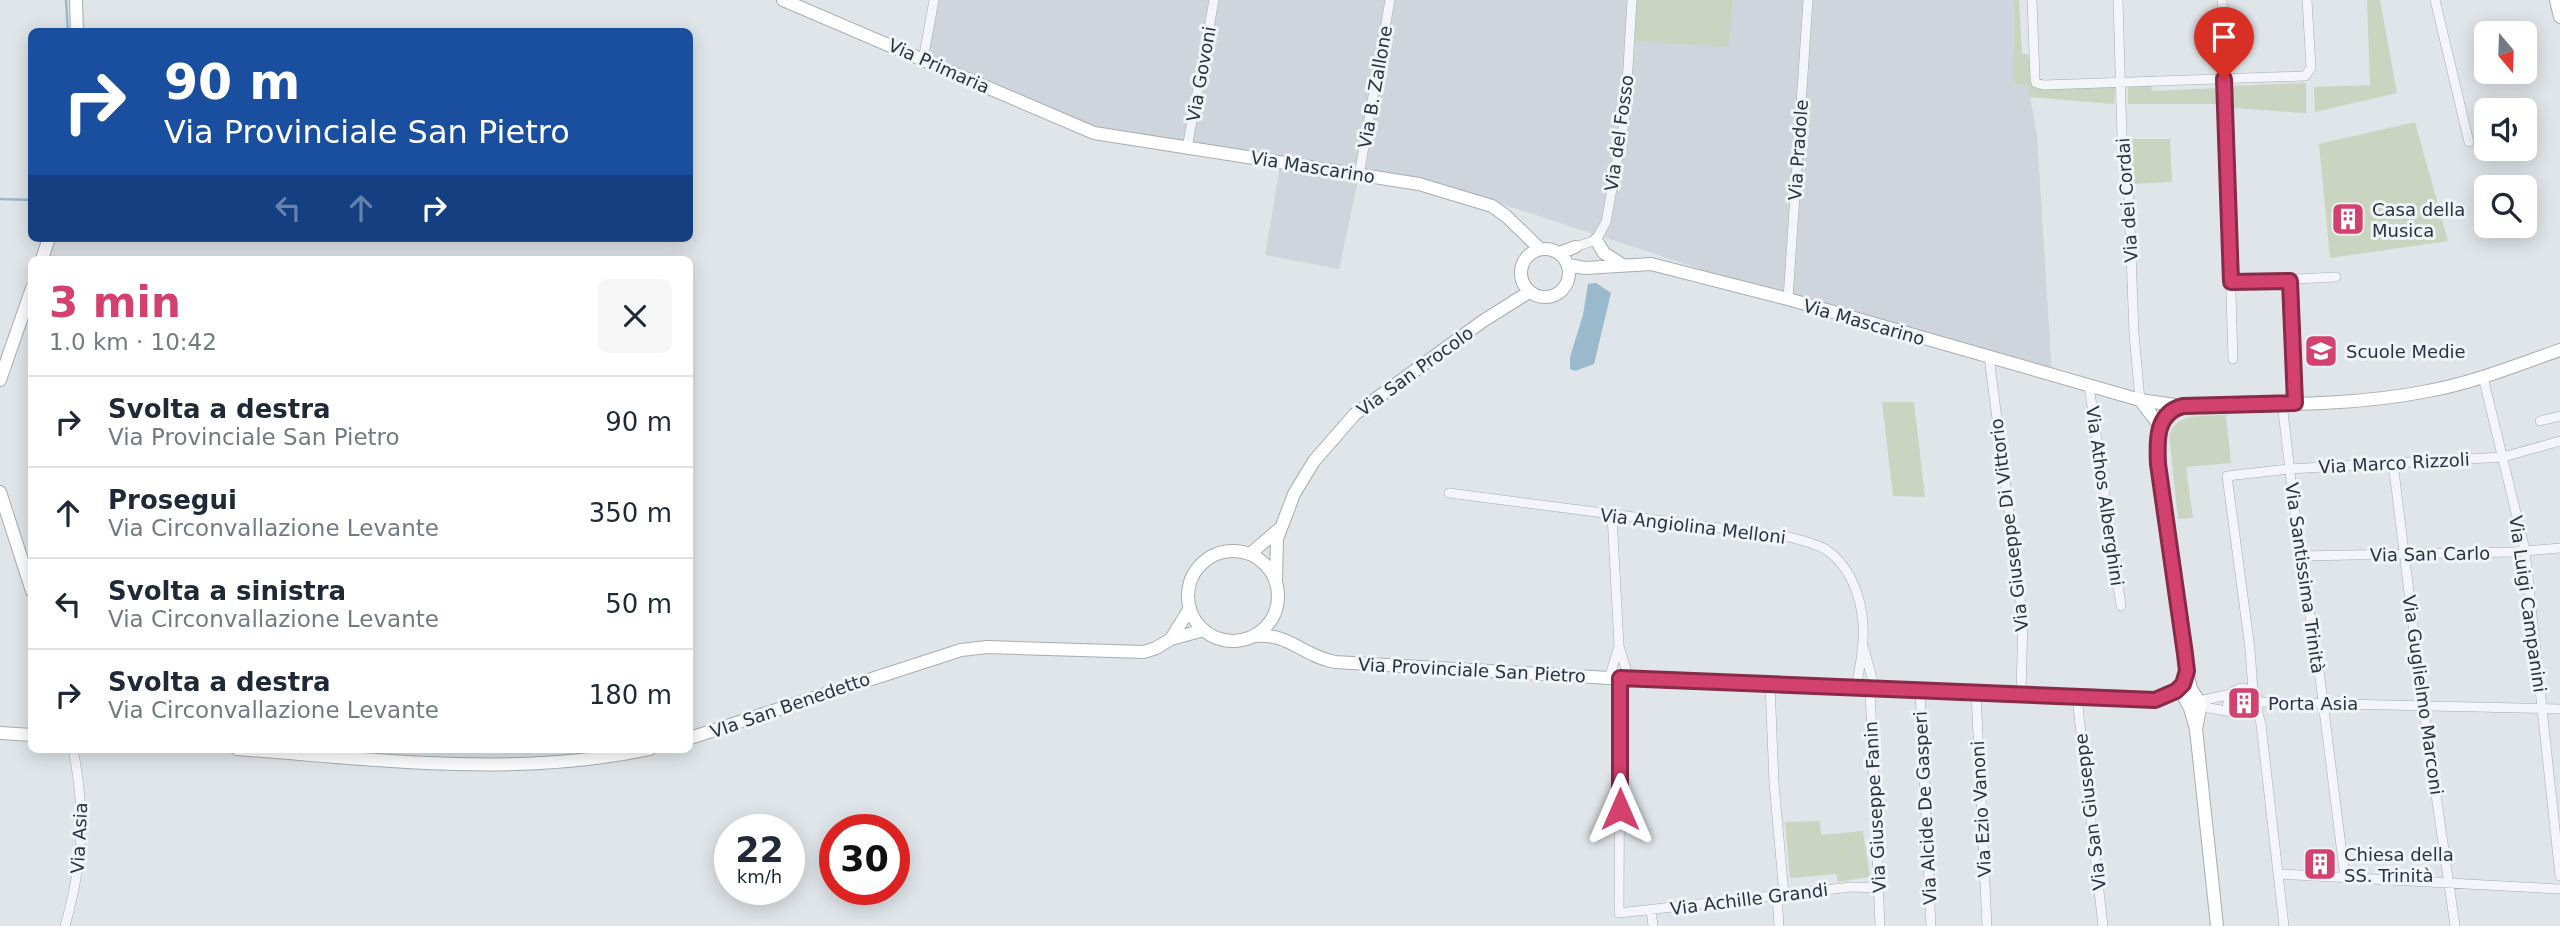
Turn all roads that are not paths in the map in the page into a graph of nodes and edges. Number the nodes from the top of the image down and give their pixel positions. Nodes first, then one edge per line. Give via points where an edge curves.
1 (76, 0) edge
2 (783, 0) edge
3 (934, 0) edge
4 (1214, 0) edge
5 (1390, 0) edge
6 (1632, 0) edge
7 (1808, 0) edge
8 (2032, 0) edge
9 (2118, 0) edge
10 (2222, 0) edge
11 (2307, 0) edge
12 (2435, 0) edge
13 (2556, 0) edge
14 (2560, 17) edge
15 (77, 28) edge
16 (923, 60) junction
17 (2224, 79) junction
18 (2121, 82) junction
19 (1094, 133) joint
20 (2469, 142) dead end
21 (1187, 148) junction
22 (1359, 175) junction
23 (1596, 240) junction
24 (1575, 247) joint
25 (1535, 252) junction
26 (1565, 264) junction
27 (1621, 264) junction
28 (2336, 277) dead end
29 (2290, 281) junction
30 (2231, 282) junction
31 (1526, 287) junction
32 (1788, 299) junction
33 (28, 300) edge
34 (2560, 350) edge
35 (1989, 357) junction
36 (2233, 359) dead end
37 (2483, 377) junction
38 (0, 380) edge
39 (2089, 386) junction
40 (2140, 400) junction
41 (2289, 403) junction
42 (2183, 406) junction
43 (2560, 416) edge
44 (2540, 421) dead end
45 (2160, 426) junction
46 (2560, 442) edge
47 (2503, 457) junction
48 (2393, 463) junction
49 (2289, 469) junction
50 (0, 492) edge
51 (1449, 493) dead end
52 (1612, 515) junction
53 (1280, 528) junction
54 (2560, 548) edge
55 (2525, 550) junction
56 (1250, 554) junction
57 (2403, 554) junction
58 (2300, 556) junction
59 (28, 579) edge
60 (1276, 580) junction
61 (2122, 606) dead end
62 (1190, 608) junction
63 (1276, 612) junction
64 (1204, 630) junction
65 (1254, 636) junction
66 (1171, 639) junction
67 (1289, 641) junction
68 (1619, 646) junction
69 (1863, 648) junction
70 (2187, 671) junction
71 (1619, 678) junction
72 (1770, 684) junction
73 (1867, 688) junction
74 (2179, 688) junction
75 (1920, 691) junction
76 (2253, 691) junction
77 (1976, 693) junction
78 (2021, 693) junction
79 (2231, 694) junction
80 (2077, 698) junction
81 (2193, 699) junction
82 (2155, 700) junction
83 (2323, 703) junction
84 (2423, 705) junction
85 (2258, 706) junction
86 (2543, 709) junction
87 (2560, 709) edge
88 (2220, 711) junction
89 (2232, 712) junction
90 (2197, 724) junction
91 (0, 733) edge
92 (28, 735) edge
93 (693, 737) edge
94 (75, 753) edge
95 (296, 753) edge
96 (632, 753) edge
97 (2279, 874) junction
98 (2560, 876) edge
99 (2345, 878) junction
100 (2450, 884) junction
101 (1879, 888) junction
102 (2560, 889) edge
103 (1781, 895) junction
104 (1651, 910) junction
105 (65, 926) edge
106 (1653, 926) edge
107 (1779, 926) edge
108 (1880, 926) edge
109 (1931, 926) edge
110 (1987, 926) edge
111 (2103, 926) edge
112 (2217, 926) edge
113 (2284, 926) edge
114 (2455, 926) edge

1 - 15 main road
2 - 16 main road, Via Primaria
3 - 16 street
4 - 21 street, Via Govoni
5 - 22 street, Via B. Zallone
6 - 23 street, Via del Fosso via 1621,144 1606,222
7 - 32 street, Via Pradole
8 - 18 street via 2036,83
9 - 18 street, Via dei Cordai
10 - 17 street
11 - 17 street via 2309,74
12 - 20 street
13 - 14 main road
16 - 19 main road, Via Primaria
17 - 18 street
17 - 30 street
18 - 40 street, Via dei Cordai
19 - 21 main road, Via Mascarino
21 - 22 main road, Via Mascarino
22 - 25 main road, Via Mascarino via 1419,184 1492,206 1521,230
23 - 24 street
23 - 27 main road via 1604,253
24 - 26 main road
25 - 26 main road via 1549,249
25 - 31 main road via 1521,268
26 - 27 main road, Via Mascarino via 1586,268
26 - 31 main road via 1563,290 1543,297
27 - 32 main road, Via Mascarino via 1651,264
28 - 29 street
29 - 30 street
29 - 41 street, Via Santissima Trinità
30 - 36 street
31 - 53 main road, Via San Procolo via 1355,414 1314,461
32 - 35 main road, Via Mascarino
33 - 38 main road
34 - 37 main road, Via Mascarino
35 - 39 main road, Via Mascarino
35 - 78 street, Via Giuseppe Di Vittorio via 2023,619
37 - 41 main road, Via Mascarino via 2416,393
37 - 47 street, Via Luigi Campanini
39 - 40 main road, Via Mascarino
39 - 61 street, Via Athos Alberghini
40 - 42 main road, Via Mascarino
40 - 45 main road
41 - 42 main road, Via Mascarino
41 - 49 street, Via Santissima Trinità
42 - 45 main road
43 - 44 street
45 - 70 main road via 2158,464
46 - 47 street, Via Marco Rizzoli
47 - 48 street, Via Marco Rizzoli
47 - 55 street, Via Luigi Campanini
48 - 49 street, Via Marco Rizzoli
48 - 57 street, Via Guglielmo Marconi
49 - 58 street, Via Santissima Trinità
49 - 76 street, Via Marco Rizzoli via 2227,476
50 - 59 main road
51 - 52 street, Via Angiolina Melloni
52 - 68 street
52 - 69 street, Via Angiolina Melloni via 1789,537 1823,548 1836,558 1854,585
53 - 56 main road
53 - 60 main road
54 - 55 street, Via San Carlo
55 - 57 street, Via San Carlo
55 - 86 street, Via Luigi Campanini
56 - 60 main road via 1268,567
56 - 62 main road via 1222,552 1205,561 1190,582
57 - 58 street, Via San Carlo
57 - 84 street, Via Guglielmo Marconi
58 - 83 street, Via Santissima Trinità
60 - 63 main road
62 - 64 main road
62 - 66 main road
63 - 65 main road
63 - 67 main road
64 - 65 main road via 1233,641
64 - 66 main road
65 - 67 main road
66 - 93 main road, VIa San Benedetto via 1144,652 961,650
67 - 71 main road, Via Provinciale San Pietro via 1314,657 1335,662
68 - 71 street
68 - 71 street
69 - 73 street, Via Angiolina Melloni
69 - 73 street, Via Angiolina Melloni
70 - 74 main road
70 - 81 main road
71 - 72 main road, Via Provinciale San Pietro
71 - 104 street, Via Achille Grandi via 1619,913
72 - 73 main road, Via Provinciale San Pietro
72 - 103 street
73 - 75 main road, Via Provinciale San Pietro
73 - 101 street, Via Giuseppe Fanin
74 - 81 main road
74 - 82 main road
75 - 77 main road, Via Provinciale San Pietro
75 - 109 street, Via Alcide De Gasperi
76 - 79 street via 2240,688
76 - 85 street
77 - 78 main road, Via Provinciale San Pietro
77 - 110 street, Via Ezio Vanoni
78 - 80 main road, Via Provinciale San Pietro
79 - 81 street
79 - 89 street via 2228,704
80 - 82 main road, Via Provinciale San Pietro
80 - 111 street, Via San Giuseppe
81 - 82 main road, Via Provinciale San Pietro
81 - 88 street
81 - 90 main road
83 - 84 street
83 - 85 street
83 - 99 street, Via Santissima Trinità
84 - 86 street
84 - 100 street, Via Guglielmo Marconi
85 - 89 street via 2239,714
85 - 97 street
86 - 87 street
86 - 98 street, Via Luigi Campanini
88 - 89 street
88 - 90 street via 2206,713
90 - 112 main road
91 - 92 main road
94 - 105 street, Via Asia via 82,795 81,851
95 - 96 main road via 458,764 541,763
97 - 99 street
97 - 113 street
99 - 100 street
100 - 102 street
100 - 114 street, Via Guglielmo Marconi
101 - 103 street, Via Achille Grandi
101 - 108 street, Via Giuseppe Fanin
103 - 104 street, Via Achille Grandi
103 - 107 street
104 - 106 street

